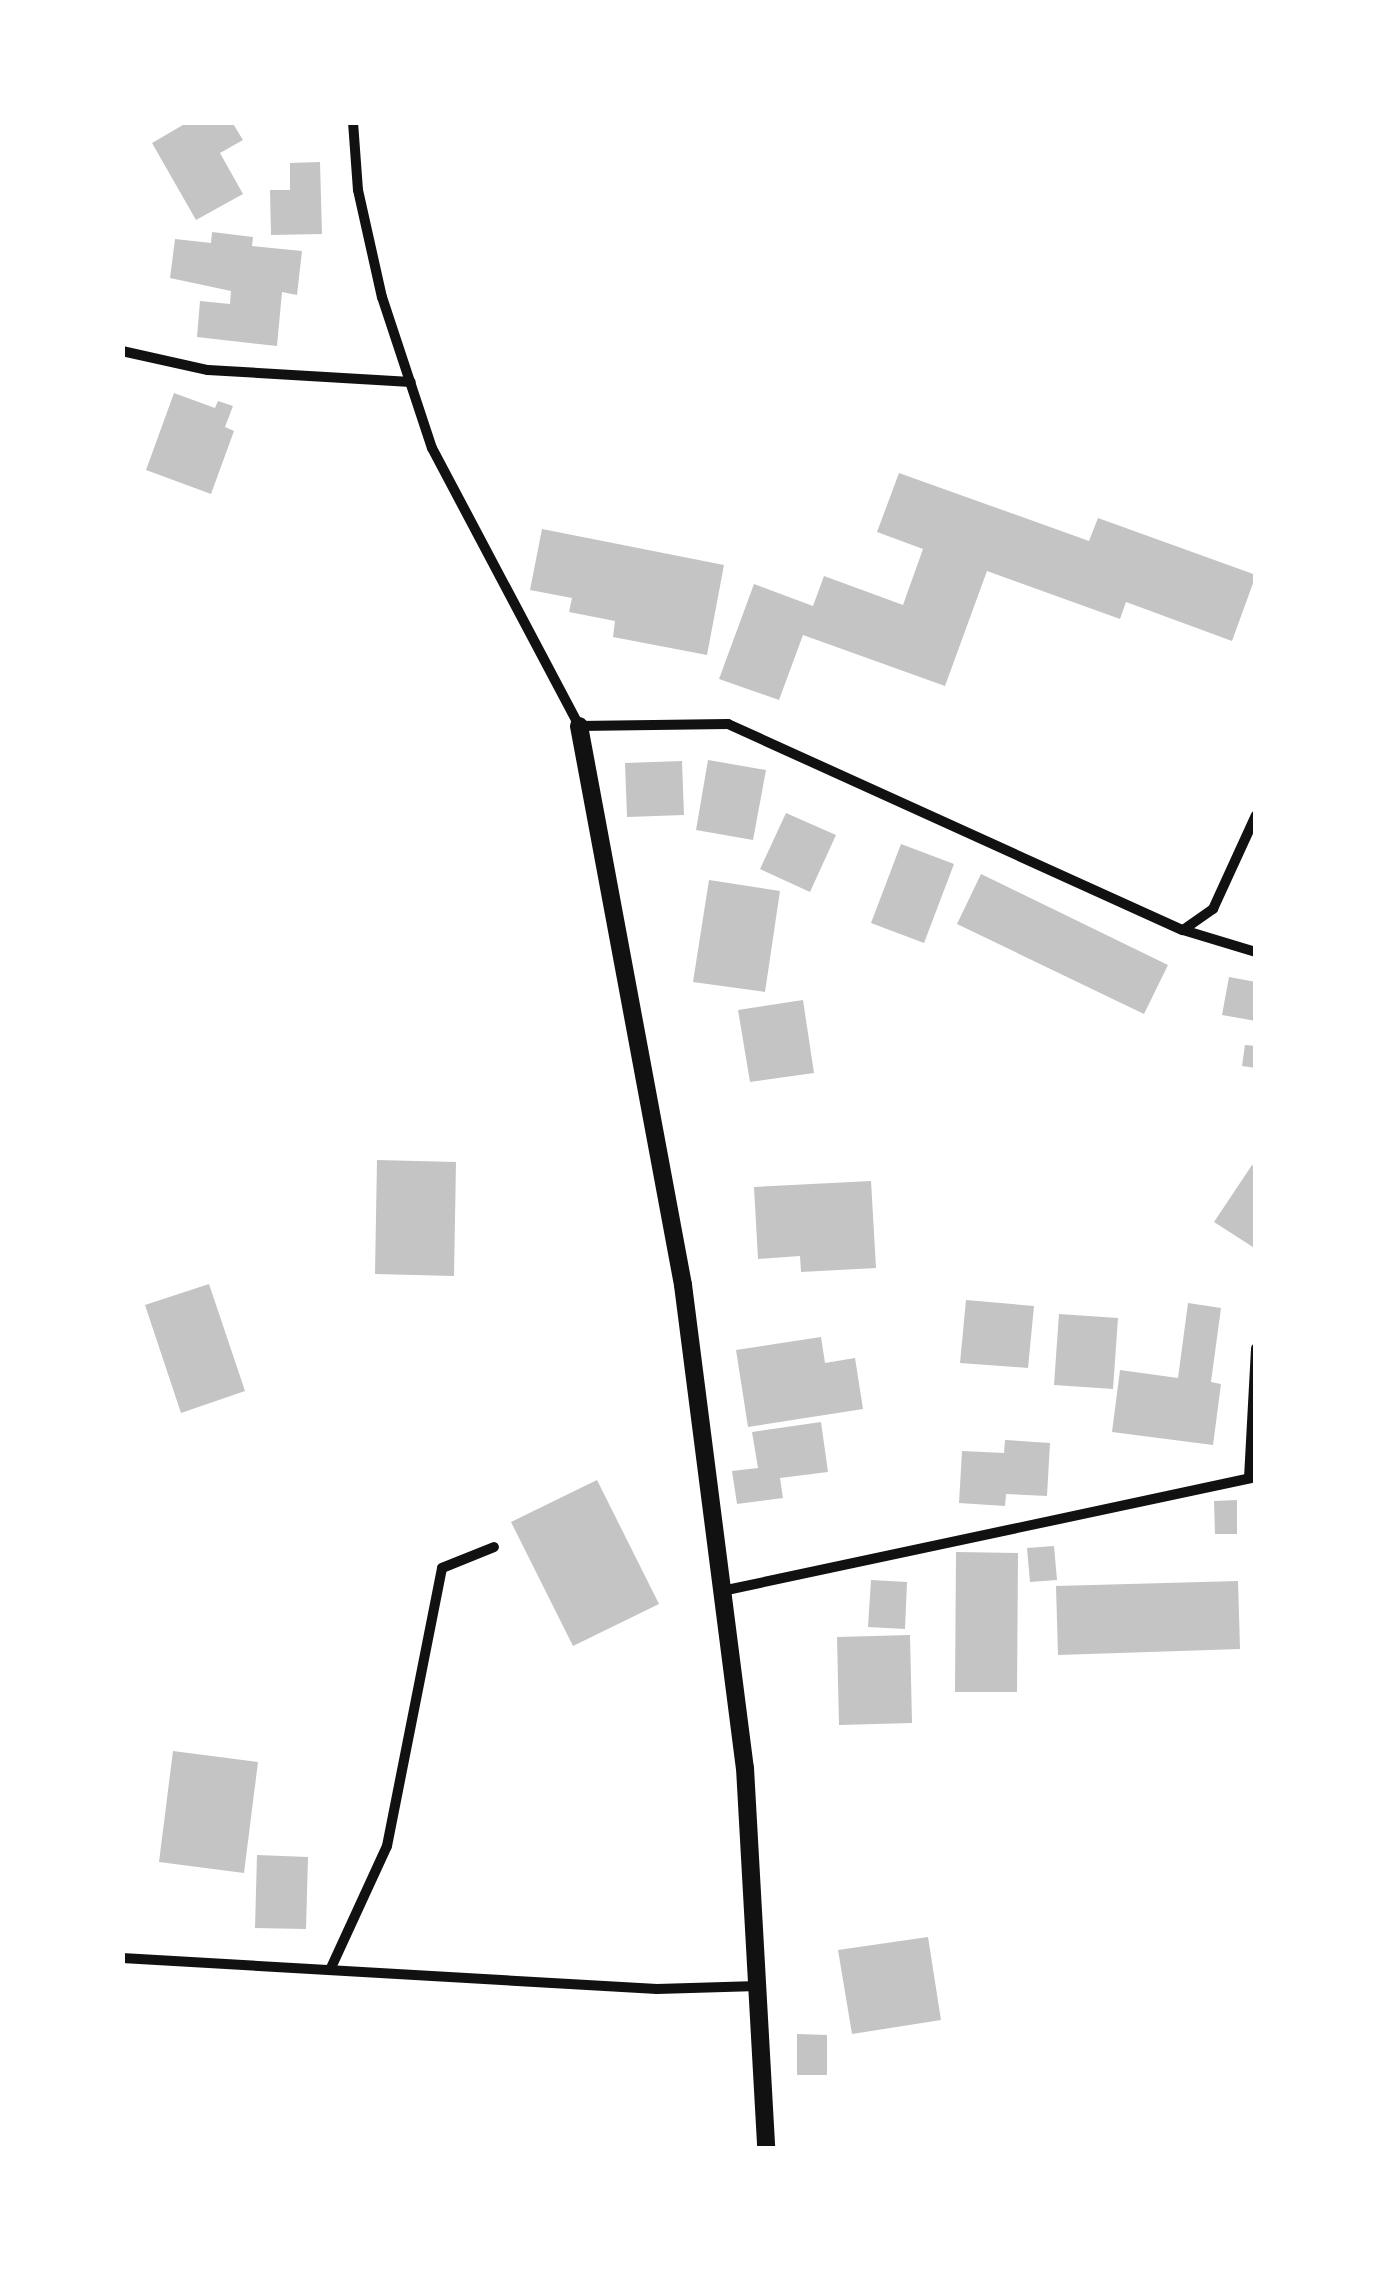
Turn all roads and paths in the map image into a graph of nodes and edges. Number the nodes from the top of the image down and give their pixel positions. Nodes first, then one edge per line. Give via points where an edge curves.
1 (354, 122) edge
2 (122, 351) edge
3 (411, 382) junction
4 (578, 726) junction
5 (1256, 815) edge
6 (1183, 930) junction
7 (1256, 952) edge
8 (1256, 1348) edge
9 (1252, 1477) edge
10 (494, 1547) dead end
11 (722, 1591) junction
12 (122, 1958) edge
13 (330, 1970) junction
14 (758, 1986) junction
15 (766, 2148) edge

1 - 3 street via 358,190
2 - 3 street via 208,370
3 - 4 street via 432,448
4 - 6 street via 728,724
4 - 11 street via 684,1285
5 - 6 street via 1213,909
6 - 7 street
8 - 9 street
9 - 11 street
10 - 13 street via 442,1568 386,1846
11 - 14 street via 745,1768
12 - 13 street
13 - 14 street via 657,1989
14 - 15 street

